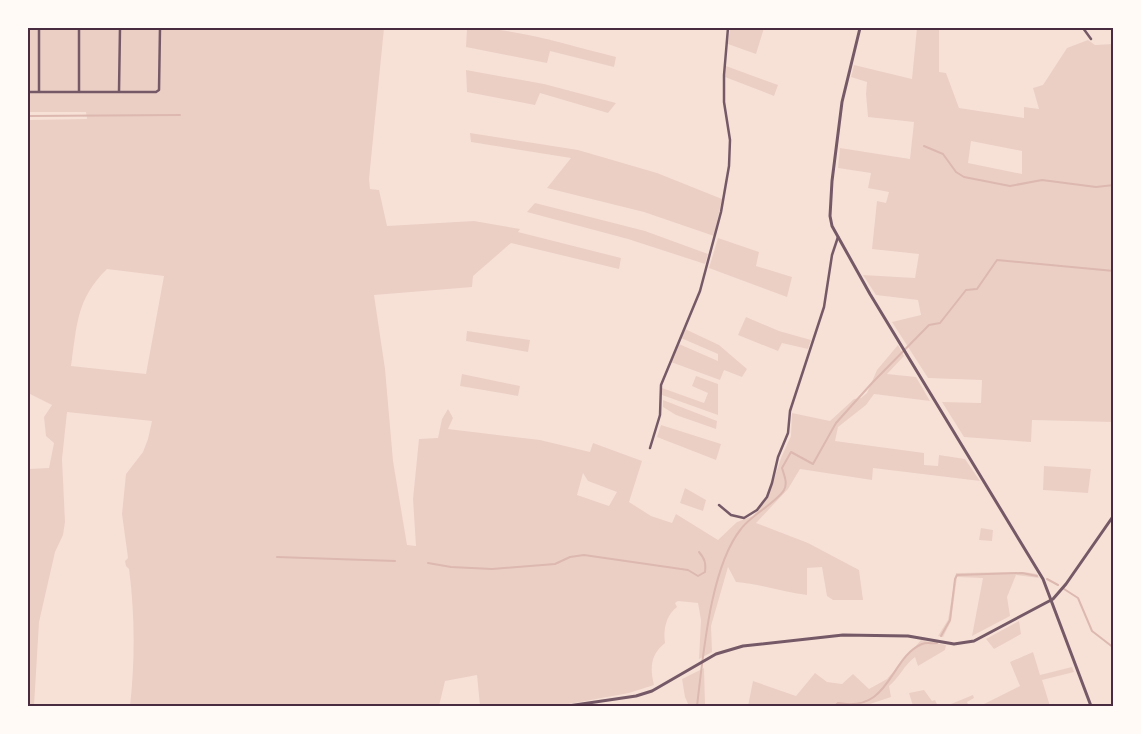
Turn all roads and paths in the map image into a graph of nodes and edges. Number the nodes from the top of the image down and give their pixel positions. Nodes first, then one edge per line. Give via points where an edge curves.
1 (39, 28) edge
2 (79, 28) edge
3 (120, 28) edge
4 (160, 28) edge
5 (728, 28) edge
6 (860, 28) edge
7 (1083, 28) edge
8 (1091, 39) dead end
9 (119, 91) junction
10 (28, 92) edge
11 (39, 92) junction
12 (79, 92) junction
13 (838, 237) junction
14 (650, 448) dead end
15 (719, 504) dead end
16 (1114, 515) edge
17 (1053, 599) junction
18 (568, 706) edge
19 (1091, 706) edge

1 - 11 street
2 - 12 street
3 - 9 street
4 - 9 street via 159,90
5 - 14 street via 724,102 730,140 721,212 700,291 660,385 660,415
6 - 13 street via 842,102 833,170 830,216
7 - 8 street
9 - 12 street
10 - 11 street
11 - 12 street
13 - 15 street via 824,308 790,411 788,433 767,497 757,510 744,518 731,515
13 - 17 street
16 - 17 street
17 - 18 street via 974,641 954,644 908,636 844,635 743,646 698,663 668,684 636,696
17 - 19 street

